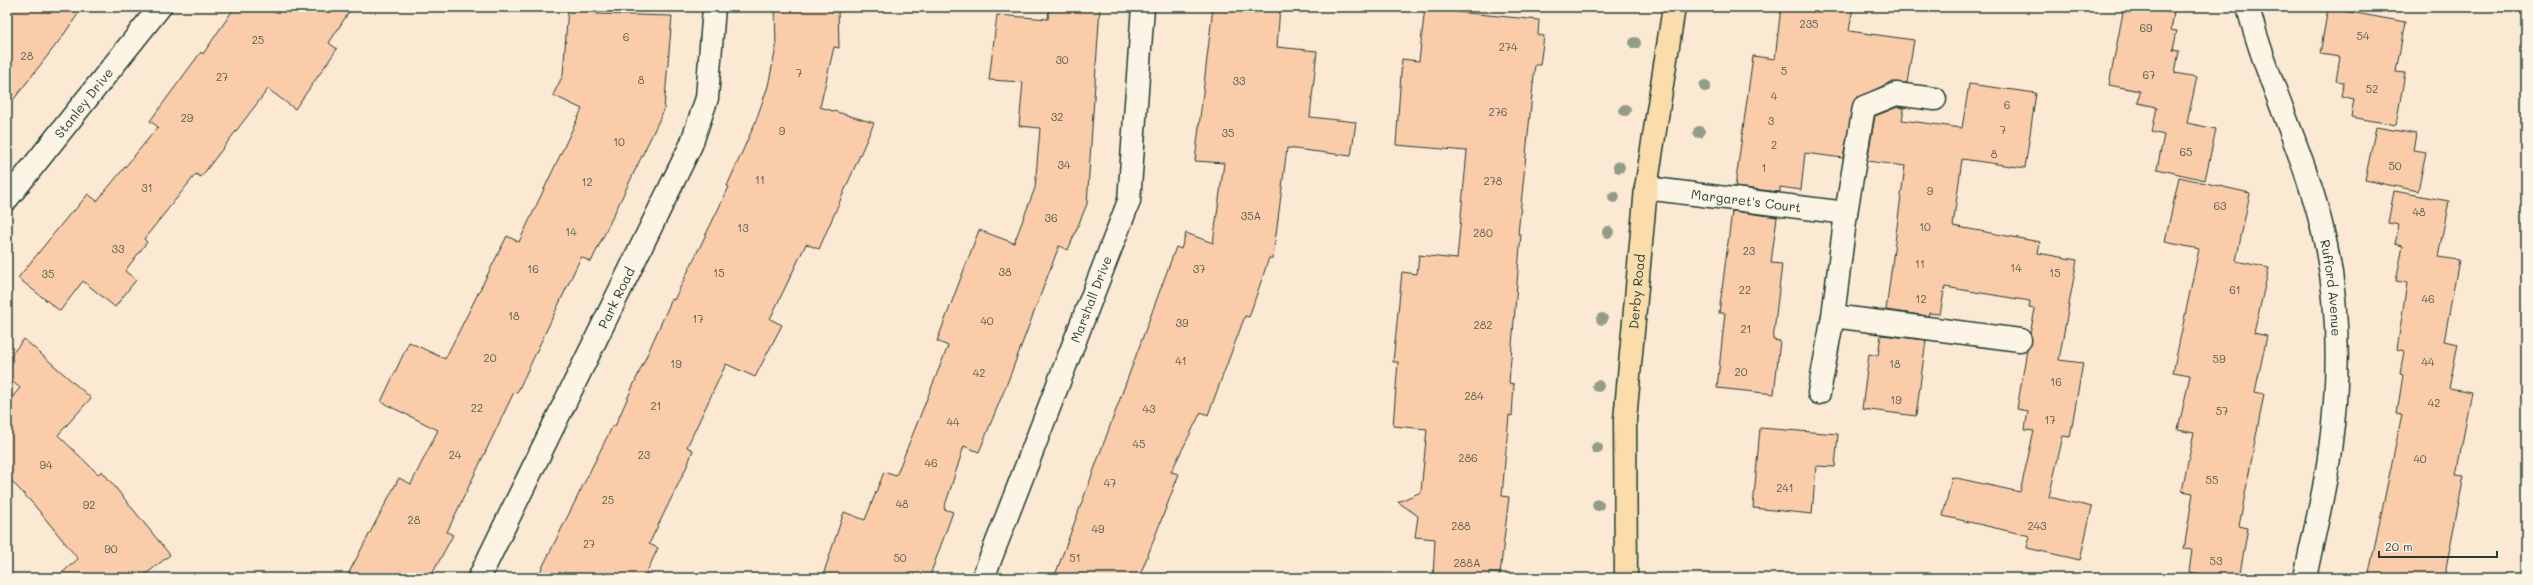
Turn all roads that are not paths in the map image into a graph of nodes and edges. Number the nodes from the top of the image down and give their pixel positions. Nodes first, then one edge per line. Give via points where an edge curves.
1 (160, 7) edge
2 (714, 7) edge
3 (1143, 7) edge
4 (1674, 7) edge
5 (2248, 7) edge
6 (1935, 99) dead end
7 (1646, 188) junction
8 (7, 198) edge
9 (1846, 213) junction
10 (1833, 316) junction
11 (2020, 340) dead end
12 (1818, 393) dead end
13 (479, 578) edge
14 (984, 578) edge
15 (1626, 578) edge
16 (2305, 578) edge

1 - 8 street, Stanley Drive
2 - 13 street, Park Road via 707,98 691,145
3 - 14 street, Marshall Drive via 1129,202
4 - 7 main road, Derby Road
5 - 16 street, Rufford Avenue via 2269,77 2322,228 2337,310 2335,391 2330,451
6 - 9 street via 1896,94 1864,107
7 - 9 street, Margaret's Court
7 - 15 main road, Derby Road via 1625,420
9 - 10 street
10 - 11 street
10 - 12 street

